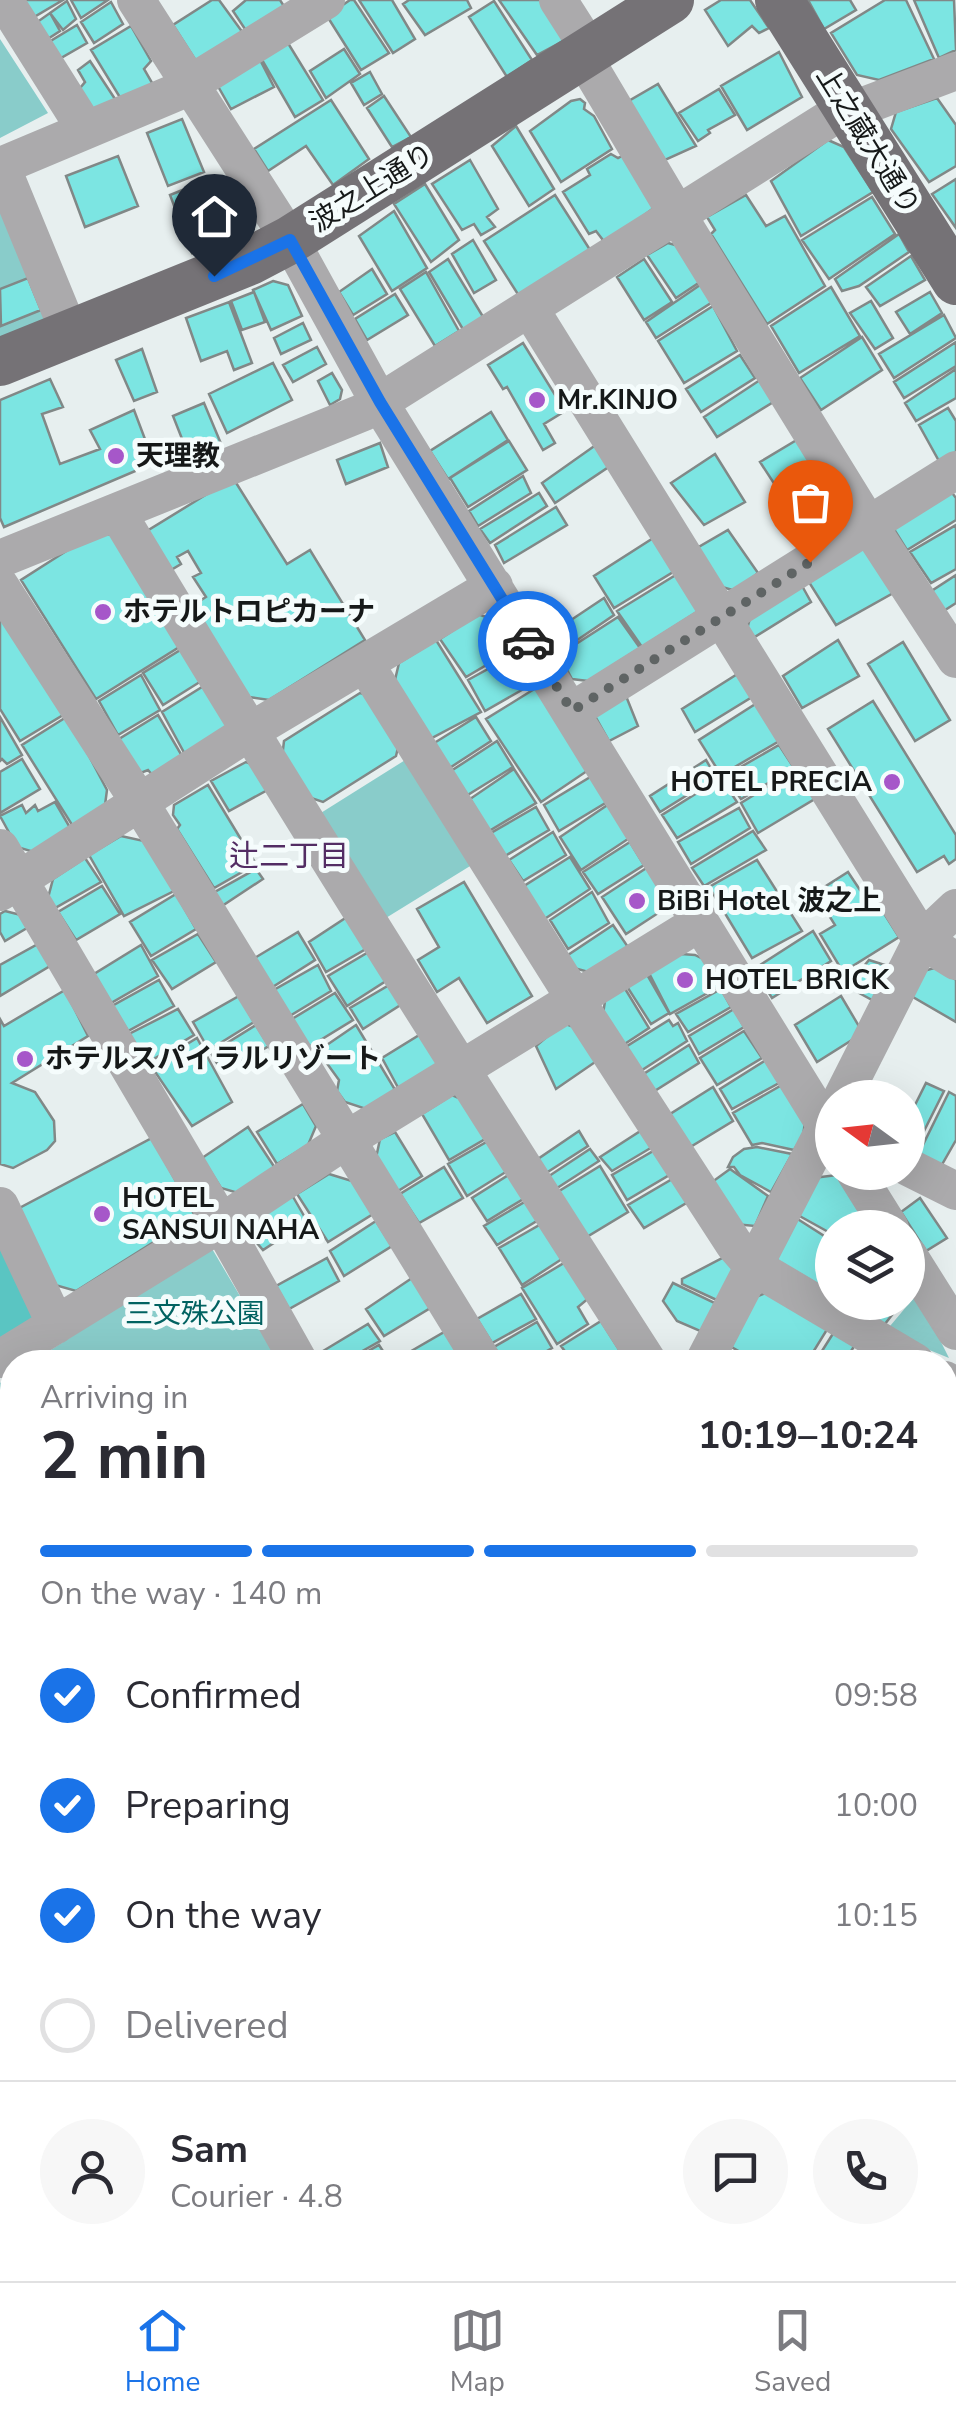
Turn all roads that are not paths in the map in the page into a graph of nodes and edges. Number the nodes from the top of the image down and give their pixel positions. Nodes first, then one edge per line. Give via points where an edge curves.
1 (4, 0) edge
2 (136, 0) edge
3 (558, 0) edge
4 (670, 0) edge
5 (779, 0) edge
6 (305, 6) edge
7 (586, 53) junction
8 (956, 71) edge
9 (188, 84) junction
10 (848, 111) junction
11 (86, 130) junction
12 (678, 216) junction
13 (290, 240) junction
14 (956, 281) edge
15 (530, 309) junction
16 (70, 334) junction
17 (0, 362) edge
18 (380, 402) junction
19 (956, 470) edge
20 (117, 512) junction
21 (868, 524) junction
22 (0, 559) edge
23 (0, 586) edge
24 (494, 586) junction
25 (723, 619) junction
26 (956, 658) edge
27 (365, 664) junction
28 (572, 711) junction
29 (249, 732) junction
30 (140, 803) junction
31 (0, 848) edge
32 (10, 886) edge
33 (956, 908) edge
34 (699, 923) junction
35 (922, 940) junction
36 (956, 961) edge
37 (575, 999) junction
38 (460, 1071) junction
39 (853, 1080) edge
40 (815, 1094) edge
41 (346, 1140) junction
42 (815, 1154) edge
43 (925, 1176) edge
44 (956, 1191) edge
45 (0, 1206) edge
46 (221, 1222) junction
47 (753, 1266) junction
48 (925, 1282) edge
49 (56, 1325) junction
50 (956, 1331) edge
51 (15, 1350) edge
52 (292, 1350) edge
53 (476, 1350) edge
54 (640, 1350) edge
55 (710, 1350) edge
56 (895, 1350) edge

1 - 11 street
2 - 9 street
3 - 7 street
4 - 7 main road, 波之上通り
5 - 10 main road, 上之蔵大通り
6 - 9 street
7 - 12 street
7 - 13 main road, 波之上通り
8 - 10 street
9 - 11 street
9 - 13 street
10 - 12 street
10 - 14 main road, 上之蔵大通り
11 - 16 street via 1,166
12 - 15 street
12 - 21 street
13 - 16 main road, 波之上通り
13 - 18 street
15 - 18 street
15 - 25 street
16 - 17 main road, 波之上通り
18 - 20 street
18 - 24 street
19 - 21 street
20 - 22 street
20 - 29 street
21 - 25 street
21 - 26 street
23 - 30 street
24 - 27 street
24 - 28 street
25 - 28 street
25 - 35 street
27 - 29 street
27 - 37 street
28 - 34 street
29 - 30 street
29 - 38 street
30 - 32 street
30 - 41 street
31 - 32 street
32 - 46 street
33 - 35 street
34 - 37 street
34 - 40 street
35 - 36 street
35 - 39 street
37 - 38 street
37 - 47 street
38 - 41 street
38 - 54 street
41 - 46 street
41 - 53 street
42 - 47 street
43 - 44 street
45 - 49 street
46 - 49 street
46 - 52 street
47 - 55 street
47 - 56 street
48 - 50 street
49 - 51 street

